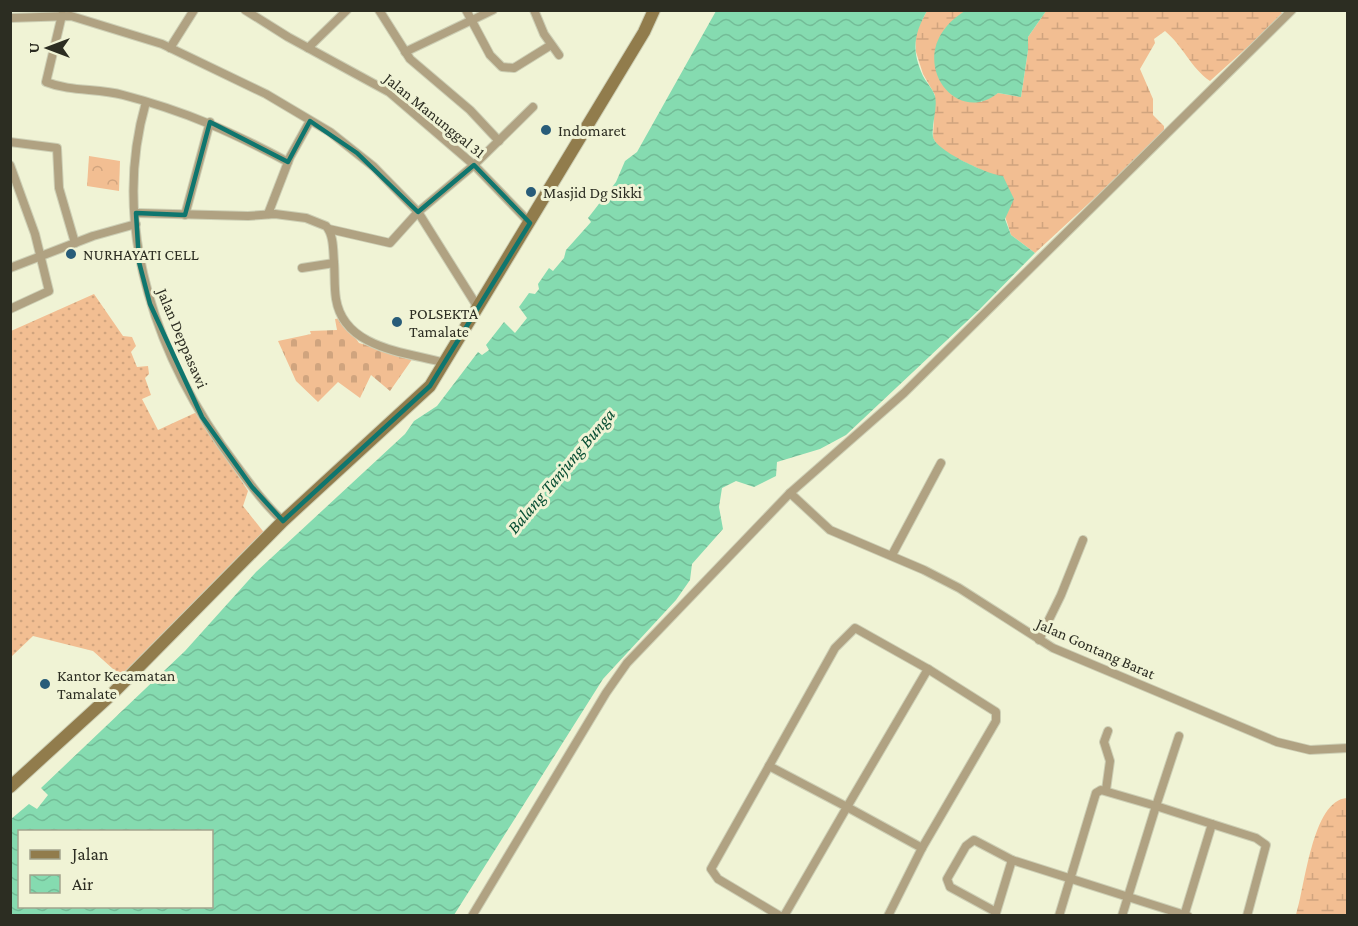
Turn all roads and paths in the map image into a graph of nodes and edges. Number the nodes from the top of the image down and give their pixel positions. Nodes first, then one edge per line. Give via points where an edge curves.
1 (194, 10) edge
2 (246, 10) edge
3 (347, 10) edge
4 (379, 10) edge
5 (466, 10) edge
6 (493, 10) edge
7 (534, 10) edge
8 (654, 10) edge
9 (1288, 12) edge
10 (62, 15) junction
11 (10, 18) edge
12 (471, 20) junction
13 (551, 45) junction
14 (170, 48) junction
15 (308, 48) junction
16 (405, 52) junction
17 (559, 55) dead end
18 (146, 102) junction
19 (533, 107) dead end
20 (310, 121) junction
21 (210, 122) junction
22 (499, 141) junction
23 (10, 142) edge
24 (288, 162) junction
25 (10, 165) edge
26 (474, 165) junction
27 (418, 212) junction
28 (136, 213) junction
29 (268, 214) junction
30 (185, 215) junction
31 (530, 223) junction
32 (136, 224) junction
33 (329, 229) junction
34 (75, 243) junction
35 (41, 257) junction
36 (334, 263) junction
37 (10, 268) edge
38 (302, 268) dead end
39 (477, 306) junction
40 (10, 309) edge
41 (445, 363) junction
42 (941, 463) dead end
43 (790, 493) junction
44 (283, 521) junction
45 (1083, 540) dead end
46 (891, 555) junction
47 (1039, 640) junction
48 (928, 669) junction
49 (1108, 731) dead end
50 (1179, 736) dead end
51 (1347, 748) edge
52 (769, 766) junction
53 (10, 786) edge
54 (1106, 790) junction
55 (1156, 806) junction
56 (847, 807) junction
57 (1212, 824) junction
58 (922, 848) junction
59 (1012, 860) junction
60 (1069, 880) junction
61 (1128, 896) junction
62 (995, 914) edge
63 (472, 915) edge
64 (780, 915) edge
65 (784, 915) edge
66 (888, 915) edge
67 (1059, 915) edge
68 (1122, 915) edge
69 (1186, 915) edge
70 (1247, 915) edge

1 - 14 street
2 - 15 street, Jalan Manunggal 31
3 - 15 street
4 - 16 street
5 - 12 street
6 - 12 street
7 - 13 street
8 - 31 street
9 - 43 street via 904,393
10 - 11 street
10 - 14 street
10 - 18 street via 46,82
12 - 13 street via 490,55 505,69 514,68
12 - 16 street
13 - 17 street
14 - 20 street via 266,94
15 - 26 street, Jalan Manunggal 31 via 389,92
16 - 22 street
18 - 21 street
18 - 28 street, Jalan Deppasawi via 134,167
19 - 22 street
20 - 24 street
20 - 27 street via 357,153
21 - 24 street
21 - 30 street
22 - 26 street
23 - 34 street via 57,148 59,188
24 - 29 street
25 - 35 street
26 - 27 street
26 - 31 street, Jalan Manunggal 31
27 - 33 street via 390,243
27 - 39 street
28 - 30 street
28 - 32 street, Jalan Deppasawi
29 - 30 street
29 - 33 street via 306,218
31 - 39 street
32 - 34 street
32 - 44 street, Jalan Deppasawi via 139,262 150,304 191,397 218,443
33 - 36 street
34 - 35 street
35 - 37 street
35 - 40 street via 50,291
36 - 38 street
36 - 41 street via 338,307 357,335 368,342
39 - 41 street
41 - 44 street via 415,402
42 - 46 street
43 - 46 street, Jalan Gontang Barat via 830,530
43 - 63 street via 618,675
44 - 53 street via 113,693
45 - 47 street
46 - 47 street, Jalan Gontang Barat via 959,588
47 - 51 street, Jalan Gontang Barat via 1277,742 1310,750
48 - 52 street via 860,629 852,630 835,648
48 - 56 street
48 - 58 street via 994,710 998,717
49 - 54 street via 1104,742 1110,761
50 - 55 street
52 - 56 street
52 - 64 street via 711,869 718,879
54 - 55 street
54 - 60 street via 1096,793
55 - 57 street
55 - 61 street
56 - 58 street
56 - 65 street
57 - 69 street
57 - 70 street via 1266,845
58 - 66 street
59 - 60 street
59 - 62 street
59 - 62 street via 974,840 966,846 947,879 950,887
60 - 61 street
60 - 67 street
61 - 68 street
61 - 69 street

